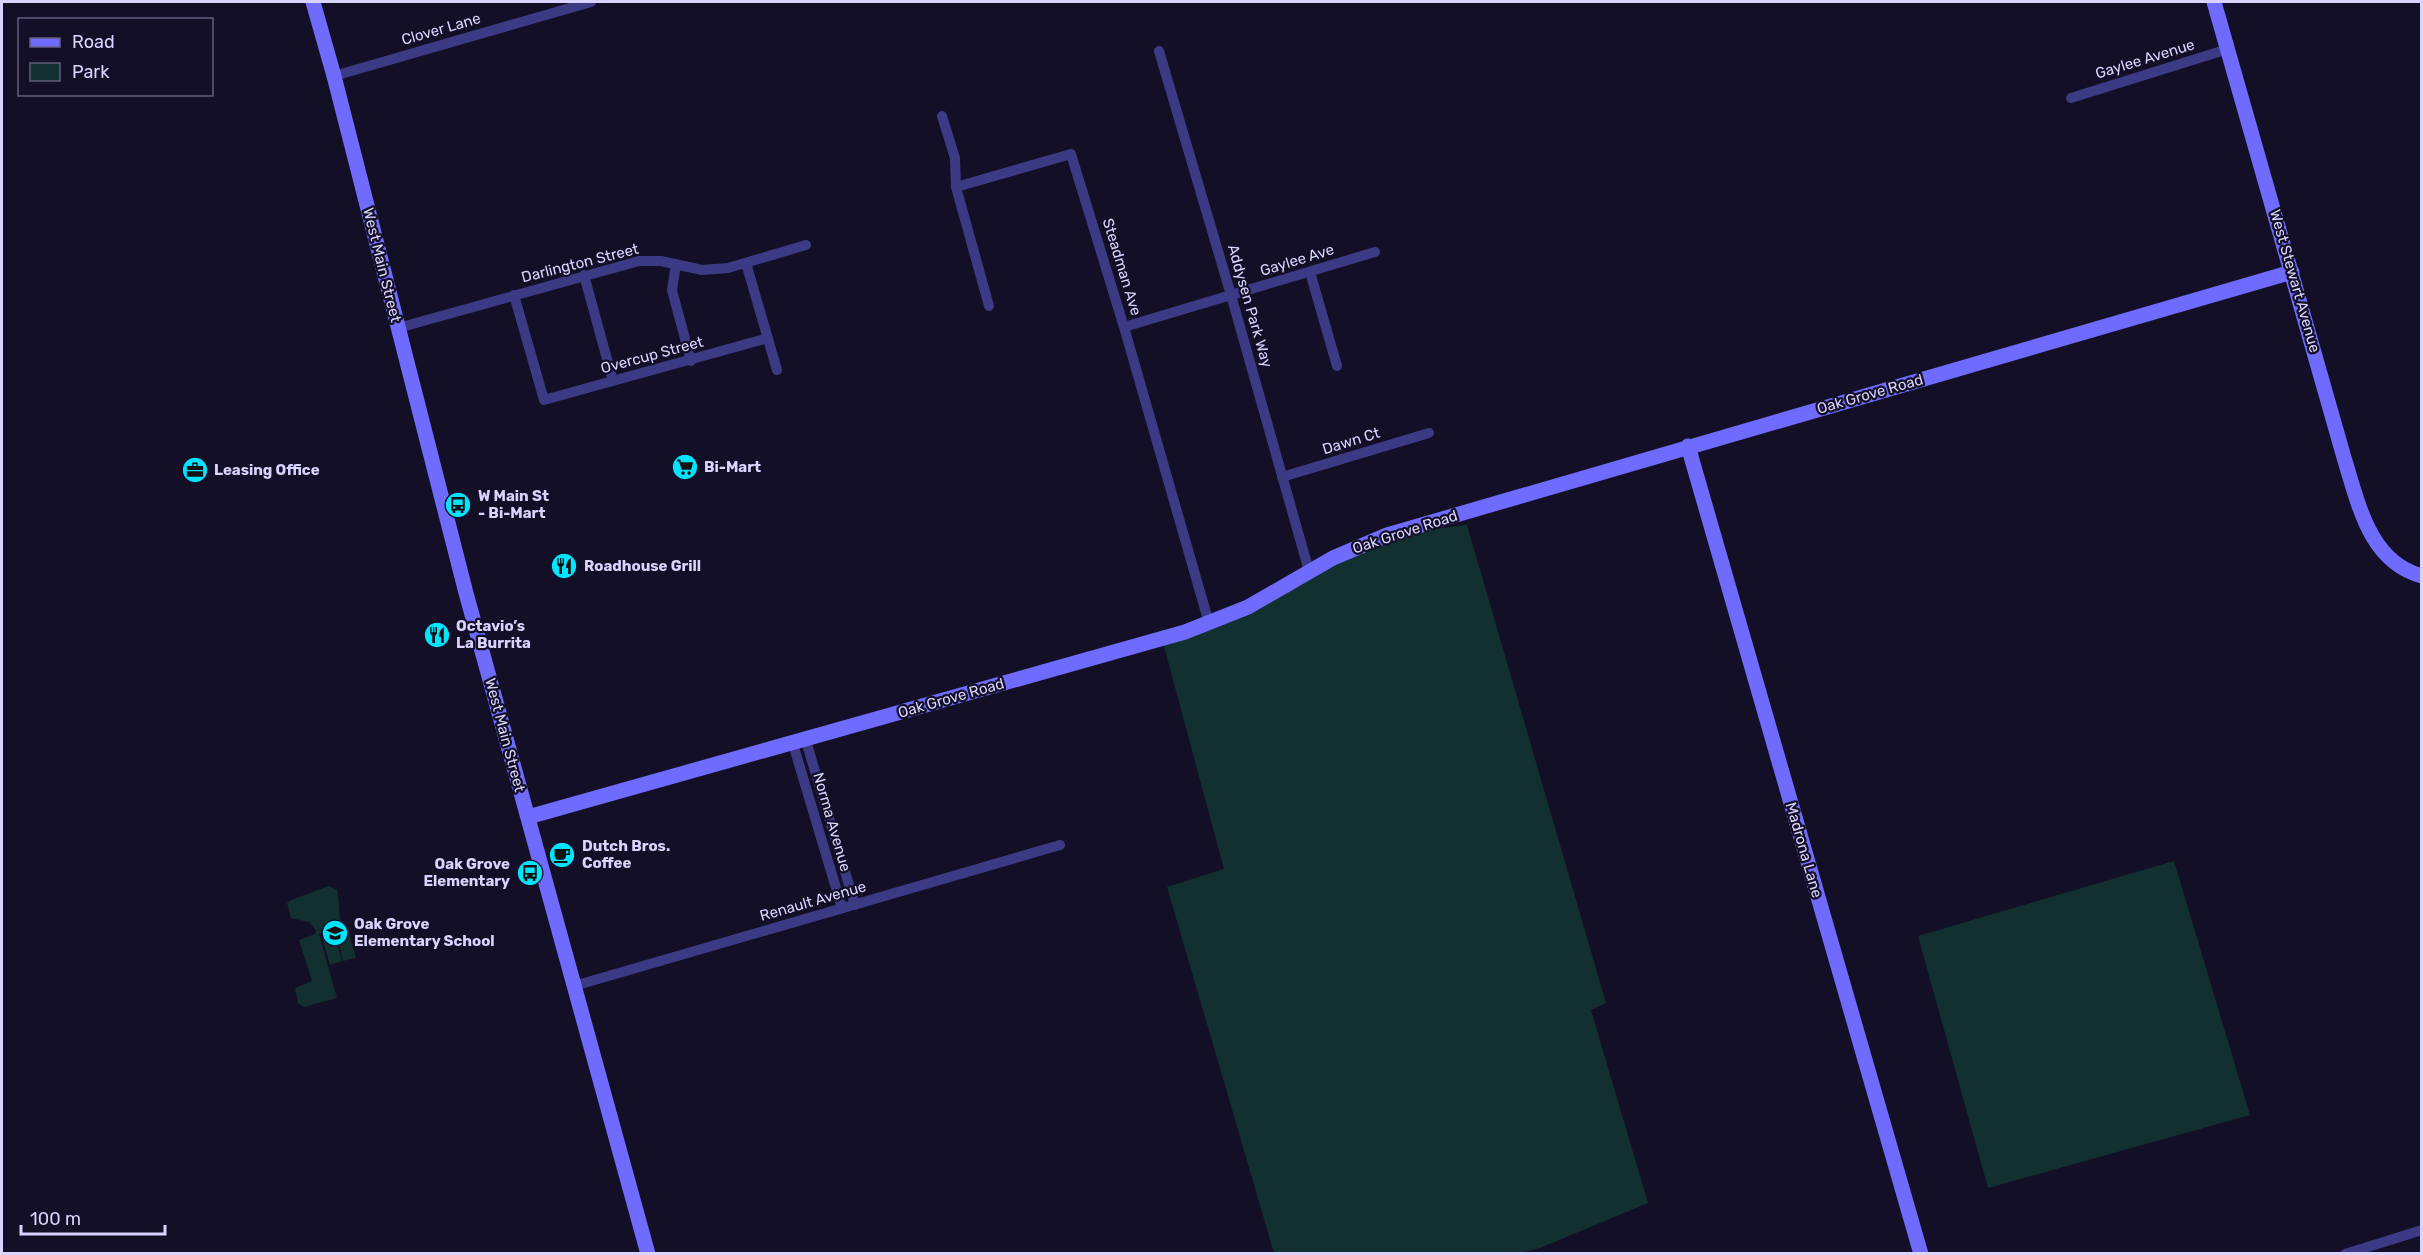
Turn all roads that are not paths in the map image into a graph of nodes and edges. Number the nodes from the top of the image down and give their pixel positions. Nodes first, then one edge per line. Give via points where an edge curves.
1 (313, 2) edge
2 (591, 2) edge
3 (2214, 2) edge
4 (2228, 49) junction
5 (1159, 51) dead end
6 (334, 76) junction
7 (2071, 98) dead end
8 (942, 116) dead end
9 (956, 187) junction
10 (806, 245) dead end
11 (1375, 252) dead end
12 (746, 263) junction
13 (675, 264) junction
14 (1310, 272) junction
15 (2292, 272) junction
16 (584, 275) junction
17 (514, 295) junction
18 (1231, 295) junction
19 (989, 306) dead end
20 (398, 327) junction
21 (1124, 327) junction
22 (768, 338) junction
23 (691, 361) junction
24 (1337, 366) dead end
25 (777, 370) dead end
26 (613, 381) junction
27 (1429, 433) dead end
28 (1688, 447) junction
29 (1282, 477) junction
30 (1309, 571) junction
31 (2421, 576) edge
32 (1209, 623) junction
33 (800, 742) junction
34 (528, 817) junction
35 (1060, 845) dead end
36 (855, 905) junction
37 (842, 908) junction
38 (574, 986) junction
39 (2421, 1230) edge
40 (648, 1254) edge
41 (1921, 1254) edge
42 (2344, 1254) edge

1 - 6 street
2 - 6 street, Clover Lane
3 - 4 street, West Stewart Avenue
4 - 7 street, Gaylee Avenue
4 - 15 street, West Stewart Avenue
5 - 18 street, Addysen Park Way
6 - 20 street, West Main Street
8 - 9 street via 955,158
9 - 19 street
9 - 21 street, Steadman Ave via 1071,154
10 - 12 street, Darlington Street
11 - 14 street, Gaylee Ave
12 - 13 street, Darlington Street via 702,270
12 - 22 street
13 - 16 street, Darlington Street via 639,261
13 - 23 street via 672,290
14 - 18 street, Gaylee Ave
14 - 24 street
15 - 28 street, Oak Grove Road
15 - 31 street, West Stewart Avenue via 2358,502 2372,536 2386,556 2407,572
16 - 17 street, Darlington Street
16 - 26 street
17 - 20 street, Darlington Street
17 - 26 street, Overcup Street via 544,400
18 - 21 street, Gaylee Ave
18 - 29 street, Addysen Park Way
20 - 34 street, West Main Street
21 - 32 street, Steadman Ave
22 - 23 street, Overcup Street
22 - 25 street
23 - 26 street, Overcup Street
27 - 29 street, Dawn Ct
28 - 30 street, Oak Grove Road via 1387,535 1360,544
28 - 41 street, Madrona Lane
29 - 30 street, Addysen Park Way
30 - 32 street, Oak Grove Road via 1248,607
32 - 33 street, Oak Grove Road
33 - 34 street, Oak Grove Road
33 - 36 street, Norma Avenue
33 - 37 street, Norma Avenue
34 - 38 street, West Main Street
35 - 36 street, Renault Avenue
36 - 37 street, Renault Avenue
37 - 38 street, Renault Avenue
38 - 40 street, West Main Street
39 - 42 street

